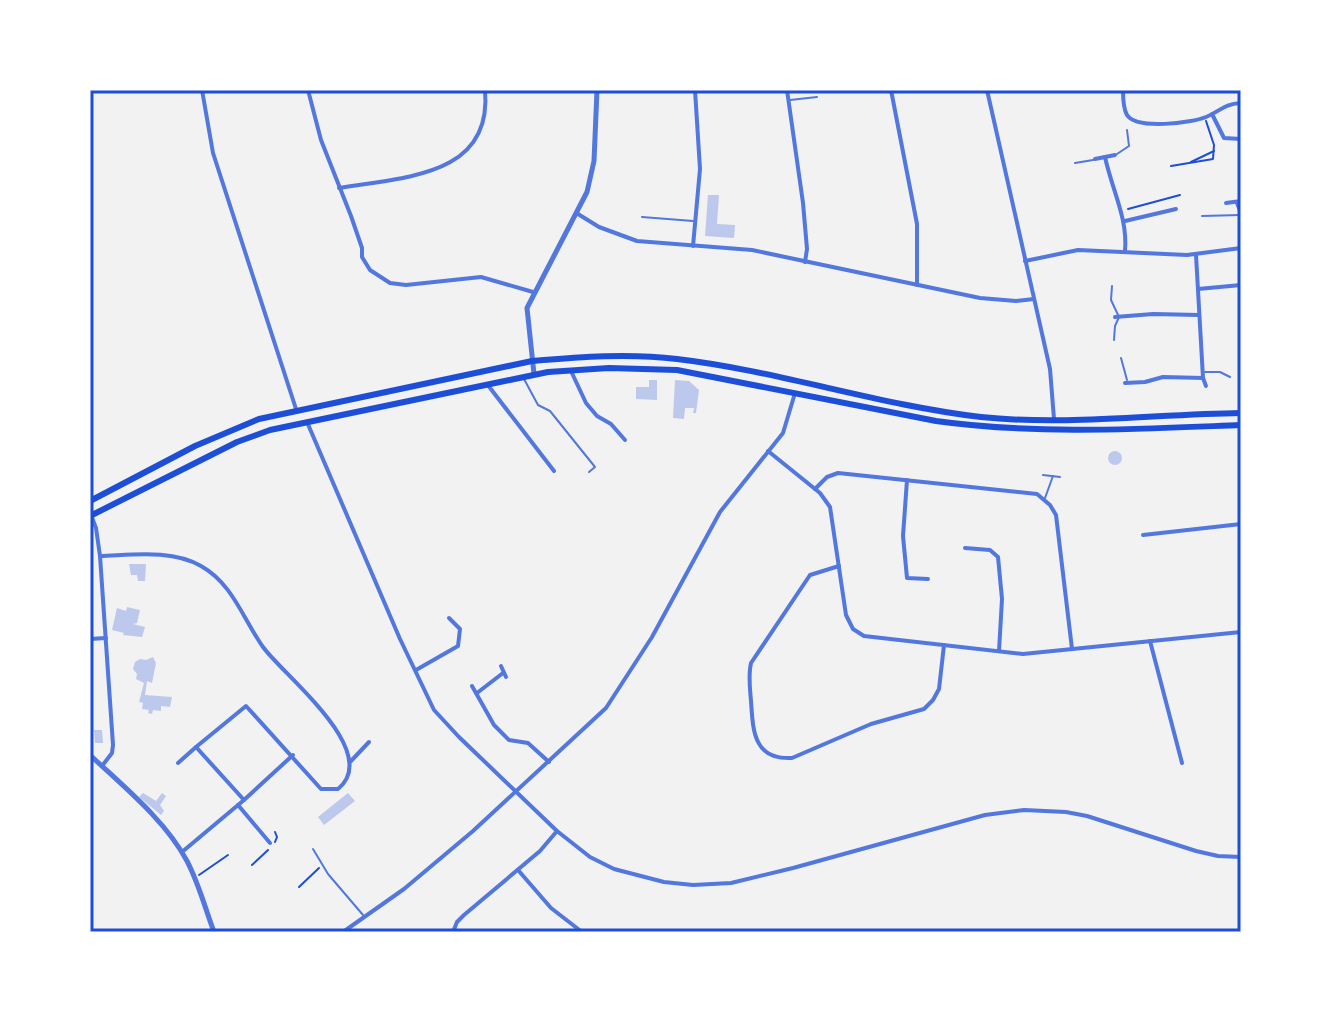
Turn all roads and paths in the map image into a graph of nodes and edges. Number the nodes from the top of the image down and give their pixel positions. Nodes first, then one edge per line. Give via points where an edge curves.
1 (202, 90) edge
2 (308, 90) edge
3 (485, 90) edge
4 (597, 90) edge
5 (695, 90) edge
6 (787, 90) edge
7 (891, 90) edge
8 (987, 90) edge
9 (1123, 90) edge
10 (817, 97) dead end
11 (788, 100) junction
12 (1241, 103) edge
13 (1212, 114) junction
14 (1205, 118) junction
15 (1127, 130) dead end
16 (1241, 139) edge
17 (1214, 151) junction
18 (1115, 155) joint
19 (1105, 157) junction
20 (1095, 159) joint
21 (1075, 163) dead end
22 (1190, 163) junction
23 (1171, 166) dead end
24 (339, 188) junction
25 (1180, 195) dead end
26 (1239, 202) edge
27 (1226, 203) dead end
28 (1176, 209) dead end
29 (1122, 211) junction
30 (578, 214) junction
31 (1241, 214) edge
32 (1202, 216) dead end
33 (642, 217) dead end
34 (696, 221) junction
35 (1125, 221) junction
36 (693, 246) junction
37 (1241, 248) edge
38 (1125, 252) junction
39 (1196, 255) junction
40 (1025, 261) junction
41 (804, 263) junction
42 (917, 285) junction
43 (1241, 285) edge
44 (1112, 286) dead end
45 (1198, 289) junction
46 (533, 292) junction
47 (1034, 299) junction
48 (1126, 307) dead end
49 (1199, 315) junction
50 (1127, 316) junction
51 (1117, 317) junction
52 (1114, 340) dead end
53 (1121, 358) dead end
54 (532, 361) junction
55 (570, 370) junction
56 (1134, 372) dead end
57 (1203, 372) junction
58 (534, 374) junction
59 (523, 377) junction
60 (1230, 377) dead end
61 (1203, 378) junction
62 (1129, 383) junction
63 (487, 384) junction
64 (1206, 386) dead end
65 (795, 393) junction
66 (296, 409) junction
67 (1241, 413) edge
68 (1054, 419) junction
69 (306, 421) junction
70 (1241, 425) edge
71 (625, 440) dead end
72 (768, 451) junction
73 (554, 471) dead end
74 (589, 472) dead end
75 (1043, 475) dead end
76 (1053, 476) junction
77 (1060, 477) dead end
78 (907, 480) junction
79 (815, 489) junction
80 (1044, 499) junction
81 (90, 501) edge
82 (90, 516) edge
83 (1241, 524) edge
84 (1143, 535) dead end
85 (965, 548) dead end
86 (100, 556) junction
87 (839, 566) junction
88 (928, 579) dead end
89 (449, 618) dead end
90 (1241, 632) edge
91 (106, 638) junction
92 (90, 639) edge
93 (1149, 641) junction
94 (944, 645) junction
95 (1072, 649) junction
96 (999, 652) junction
97 (501, 666) dead end
98 (416, 670) junction
99 (472, 686) dead end
100 (477, 693) junction
101 (369, 742) dead end
102 (196, 747) junction
103 (1188, 750) dead end
104 (1179, 753) junction
105 (90, 755) edge
106 (293, 755) junction
107 (350, 762) junction
108 (549, 762) junction
109 (178, 763) dead end
110 (1182, 763) dead end
111 (102, 766) junction
112 (517, 791) junction
113 (244, 800) junction
114 (238, 805) junction
115 (557, 831) junction
116 (275, 832) dead end
117 (270, 843) dead end
118 (313, 849) dead end
119 (182, 852) junction
120 (228, 855) dead end
121 (1241, 857) edge
122 (252, 865) dead end
123 (323, 865) junction
124 (518, 870) junction
125 (195, 878) junction
126 (299, 887) dead end
127 (364, 917) junction
128 (214, 932) edge
129 (343, 932) edge
130 (453, 932) edge
131 (582, 932) edge

1 - 66 street via 213,153
2 - 24 street
3 - 24 street via 481,126 466,151 450,164 433,172
4 - 30 street via 594,161
5 - 34 street via 700,169
6 - 11 street
7 - 42 street via 917,224
8 - 40 street
9 - 14 street via 1127,116 1139,124
10 - 11 lane
11 - 41 street via 803,203
12 - 13 street
13 - 14 street
13 - 16 street via 1221,136
14 - 17 path
15 - 18 lane via 1129,146
17 - 22 path
17 - 22 path via 1213,159
18 - 19 street
19 - 20 street
19 - 29 street
20 - 21 lane
22 - 23 path
24 - 46 street via 362,257 381,280 406,285 481,277
25 - 29 path
26 - 27 street
26 - 31 street
28 - 35 street
29 - 35 street
30 - 36 street via 623,237
30 - 46 street
31 - 32 lane
33 - 34 lane
34 - 36 street
35 - 38 street
36 - 41 street via 730,247
37 - 39 street
38 - 39 street
38 - 40 street via 1078,250
39 - 45 street
40 - 47 street
41 - 42 street
42 - 47 street via 980,298
43 - 45 street
44 - 51 lane
45 - 49 street
46 - 54 street via 526,315
47 - 68 street via 1050,369
48 - 50 street
49 - 50 street
49 - 57 street
50 - 51 street
51 - 52 lane
53 - 62 lane
54 - 58 street
54 - 66 highway
54 - 68 highway via 610,355 679,359 942,411
55 - 58 highway
55 - 65 highway via 677,370
55 - 71 street via 586,403
56 - 62 street
57 - 60 lane
57 - 61 street
58 - 59 highway
59 - 63 highway
59 - 74 lane via 538,405 550,411 595,467
61 - 62 street
61 - 64 street
63 - 69 highway
63 - 73 street
65 - 70 highway via 992,428
65 - 72 street via 786,426
66 - 81 highway via 226,432
67 - 68 highway
69 - 82 highway via 237,442
69 - 98 street
72 - 79 street
72 - 108 street via 720,512 619,691
75 - 76 lane
76 - 77 lane
76 - 80 lane
78 - 79 street via 838,473
78 - 80 street via 1029,492
78 - 88 street via 907,578
79 - 87 street via 830,507
80 - 95 street via 1056,515
82 - 86 street
83 - 84 street
85 - 96 street via 990,550 998,557
86 - 91 street
86 - 107 street via 179,557 222,581 264,649 330,721
87 - 94 street via 846,615 858,632
87 - 94 street via 807,578 751,663 754,736 765,751 792,758 871,724 924,709 939,689
89 - 98 street via 460,629 458,646
90 - 93 street
91 - 92 street
91 - 111 street via 113,745
93 - 95 street
93 - 104 street
94 - 96 street
95 - 96 street
97 - 100 street via 505,675
98 - 112 street via 442,720
99 - 100 street
100 - 108 street via 509,740 528,743
101 - 107 street
102 - 106 street via 246,706
102 - 109 street
102 - 113 street
103 - 104 street
104 - 110 street
105 - 111 street
106 - 107 street via 325,791 343,785
106 - 113 street
108 - 112 street
111 - 119 street
112 - 115 street
112 - 127 street
113 - 114 street
114 - 117 street
114 - 119 street
115 - 121 street via 614,869 693,885 731,883 985,815 1024,810 1087,816 1196,851
115 - 124 street
116 - 122 path via 275,842
118 - 123 lane
119 - 125 street
120 - 125 path
123 - 126 path
123 - 127 lane
124 - 130 street via 464,915
124 - 131 street via 551,908
125 - 128 street
127 - 129 street

